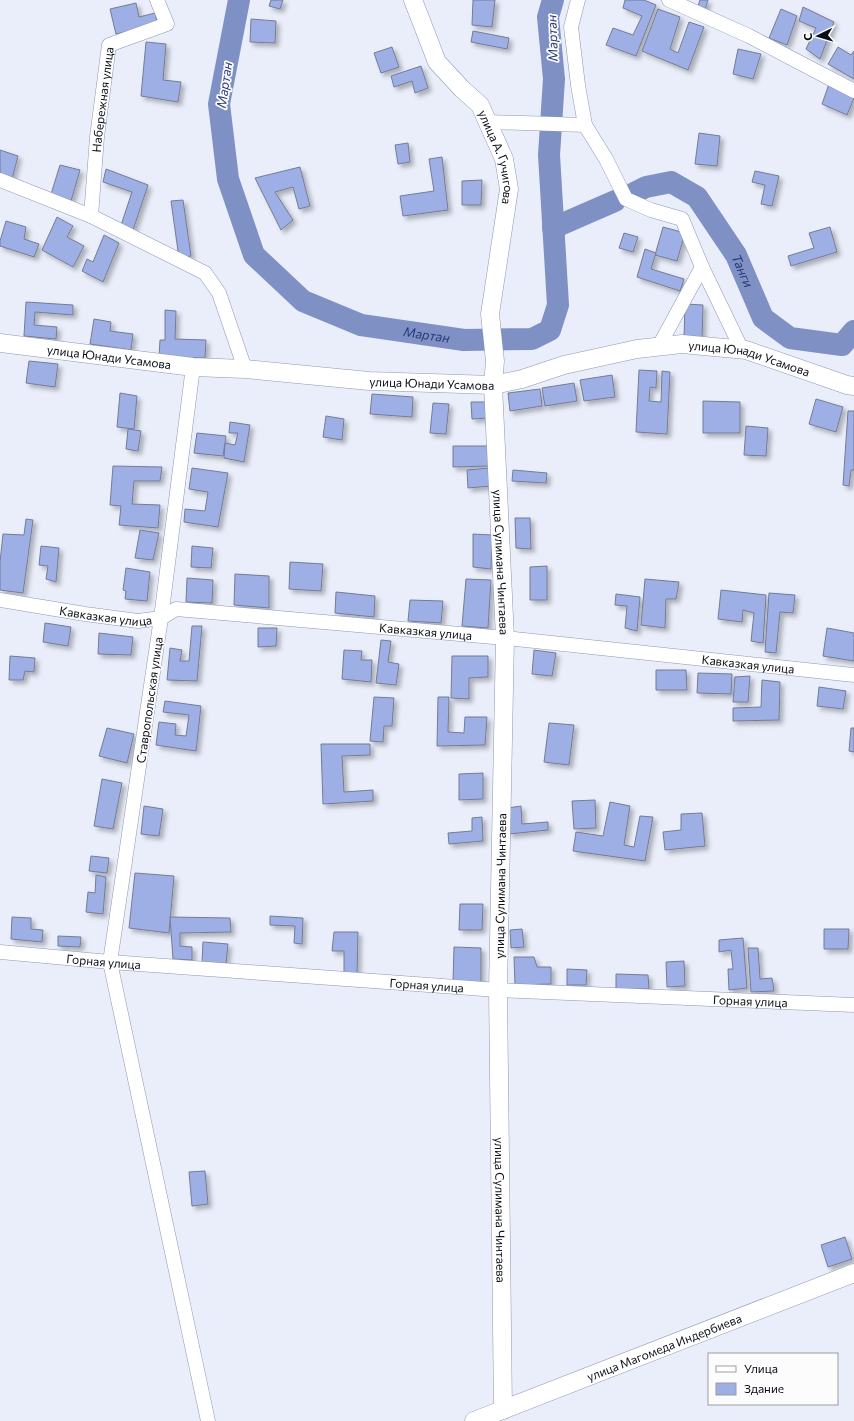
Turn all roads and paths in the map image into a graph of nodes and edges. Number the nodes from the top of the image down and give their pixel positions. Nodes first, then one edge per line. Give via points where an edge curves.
1 (157, 0) edge
2 (413, 0) edge
3 (578, 0) edge
4 (670, 0) edge
5 (854, 91) edge
6 (488, 122) junction
7 (585, 125) junction
8 (0, 180) edge
9 (91, 216) junction
10 (702, 267) junction
11 (0, 343) edge
12 (659, 346) junction
13 (742, 350) junction
14 (495, 362) joint
15 (193, 367) junction
16 (245, 369) junction
17 (493, 385) junction
18 (854, 386) edge
19 (0, 600) edge
20 (161, 618) junction
21 (504, 638) junction
22 (854, 675) edge
23 (0, 952) edge
24 (110, 962) junction
25 (498, 990) junction
26 (854, 1005) edge
27 (854, 1273) edge
28 (502, 1410) junction
29 (208, 1421) edge
30 (474, 1421) edge

1 - 9 street, Набережная улица via 167,24 109,45 97,137
2 - 6 street, улица А. Гучигова via 437,62 480,106
3 - 7 street via 572,27
4 - 5 street via 749,36
6 - 7 street
6 - 14 street, улица А. Гучигова via 504,159 508,189 490,314
7 - 10 street via 626,199 682,219
8 - 9 street
9 - 16 street via 205,273 219,293
10 - 12 street
10 - 13 street
11 - 15 street, улица Юнади Усамова
12 - 13 street, улица Юнади Усамова via 682,344
12 - 17 street, улица Юнади Усамова via 564,365 522,379
13 - 18 street, улица Юнади Усамова
14 - 17 street, улица Сулимана Чинтаева
15 - 16 street, улица Юнади Усамова
15 - 20 street, Ставропольская улица
16 - 17 street, улица Юнади Усамова via 369,381
17 - 21 street, улица Сулимана Чинтаева
19 - 20 street, Кавказкая улица via 84,614 138,620
20 - 21 street, Кавказкая улица via 176,609
20 - 24 street, Ставропольская улица
21 - 22 street, Кавказкая улица
21 - 25 street, улица Сулимана Чинтаева
23 - 24 street, Горная улица
24 - 25 street, Горная улица
24 - 29 street
25 - 26 street, Горная улица
25 - 28 street, улица Сулимана Чинтаева
27 - 28 street, улица Магомеда Индербиева
28 - 30 street, улица Магомеда Индербиева

